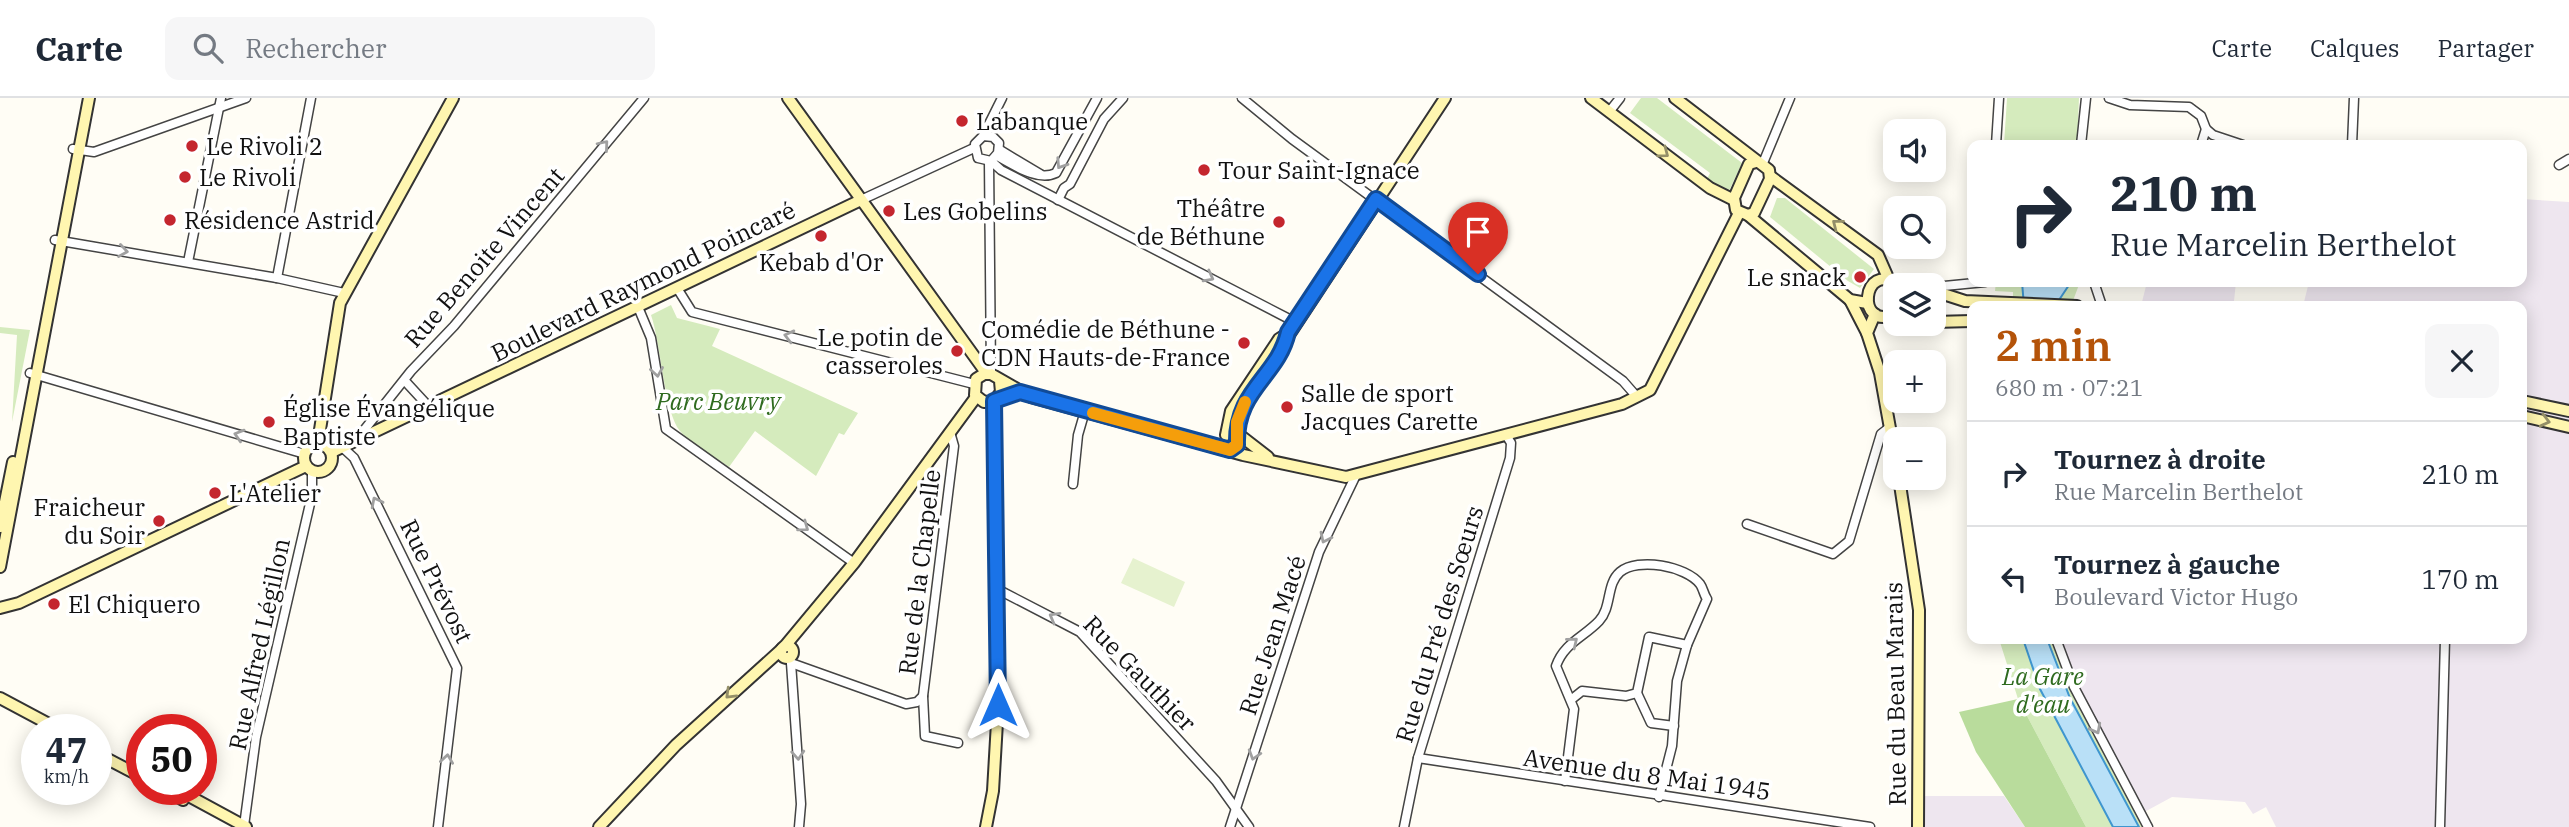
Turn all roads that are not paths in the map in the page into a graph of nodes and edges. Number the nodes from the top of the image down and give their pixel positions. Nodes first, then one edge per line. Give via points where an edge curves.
1 (82, 98) edge
2 (89, 98) edge
3 (221, 98) edge
4 (246, 98) edge
5 (311, 98) edge
6 (453, 98) edge
7 (644, 98) edge
8 (788, 98) edge
9 (1002, 98) edge
10 (1097, 98) edge
11 (1109, 98) edge
12 (1242, 98) edge
13 (1445, 98) edge
14 (1591, 98) edge
15 (1620, 98) edge
16 (1675, 98) edge
17 (1790, 98) edge
18 (1999, 98) edge
19 (2086, 98) edge
20 (2109, 98) edge
21 (2354, 98) edge
22 (1121, 100) edge
23 (218, 108) junction
24 (1609, 112) junction
25 (2206, 129) junction
26 (983, 136) junction
27 (1996, 140) edge
28 (2082, 140) edge
29 (2203, 140) edge
30 (2228, 140) edge
31 (2352, 140) edge
32 (974, 148) junction
33 (76, 149) junction
34 (994, 157) junction
35 (2569, 159) edge
36 (1759, 163) junction
37 (2559, 166) dead end
38 (1770, 176) junction
39 (1376, 199) junction
40 (861, 200) junction
41 (1058, 200) junction
42 (1734, 200) junction
43 (1744, 214) junction
44 (59, 241) junction
45 (188, 262) junction
46 (1888, 273) edge
47 (277, 278) junction
48 (1883, 282) edge
49 (1967, 284) edge
50 (1946, 287) edge
51 (677, 288) junction
52 (344, 293) junction
53 (1946, 294) edge
54 (1850, 300) junction
55 (1967, 301) edge
56 (1867, 303) junction
57 (638, 307) junction
58 (1875, 314) junction
59 (1883, 316) edge
60 (1967, 320) edge
61 (1946, 321) edge
62 (1295, 322) junction
63 (1867, 333) junction
64 (973, 353) junction
65 (33, 374) junction
66 (993, 376) junction
67 (405, 381) junction
68 (975, 382) junction
69 (1020, 392) junction
70 (1637, 397) junction
71 (987, 400) junction
72 (2527, 402) edge
73 (429, 407) junction
74 (1085, 411) junction
75 (2569, 411) edge
76 (2527, 417) edge
77 (1890, 427) edge
78 (2569, 427) edge
79 (950, 432) junction
80 (1883, 432) edge
81 (1506, 435) junction
82 (356, 441) junction
83 (1231, 442) junction
84 (320, 444) junction
85 (337, 450) junction
86 (1275, 460) junction
87 (308, 464) junction
88 (1355, 477) junction
89 (1073, 484) dead end
90 (1901, 490) edge
91 (1748, 524) dead end
92 (0, 527) edge
93 (854, 563) junction
94 (0, 567) edge
95 (998, 589) junction
96 (0, 608) edge
97 (2058, 644) edge
98 (2445, 644) edge
99 (1687, 645) junction
100 (788, 653) junction
101 (1637, 693) junction
102 (923, 696) junction
103 (0, 698) edge
104 (1572, 699) junction
105 (30, 714) edge
106 (1674, 726) junction
107 (958, 743) dead end
108 (1418, 758) junction
109 (1565, 781) junction
110 (1659, 797) junction
111 (196, 805) edge
112 (204, 805) edge
113 (1235, 807) junction
114 (242, 827) edge
115 (438, 827) edge
116 (599, 827) edge
117 (799, 827) edge
118 (986, 827) edge
119 (1230, 827) edge
120 (1249, 827) edge
121 (1404, 827) edge
122 (1870, 827) edge
123 (1918, 827) edge
124 (2148, 827) edge
125 (2440, 827) edge

1 - 33 main road
2 - 33 main road
3 - 23 street
4 - 23 street
5 - 47 street
6 - 52 main road
67 -> 7 street, Rue Benoite Vincent
8 - 40 main road
9 - 26 street
10 -> 34 street via 1052,176
11 - 22 street
12 - 39 street
13 - 39 main road
14 - 24 main road
15 - 24 street
16 - 36 main road
17 - 36 street
18 - 27 street
19 - 28 street
20 - 25 street via 2130,105 2189,107 2201,116
21 - 31 street
22 - 41 street
23 - 33 street via 94,152
23 - 45 street
24 -> 42 main road via 1705,185
25 - 29 street
25 - 30 street
26 - 32 street
26 - 34 street via 996,139
32 - 34 street via 978,158
32 - 40 street, Boulevard Raymond Poincaré
33 - 44 main road
34 - 41 street via 1001,170
34 - 66 street
35 - 37 street
36 - 38 main road
36 - 42 main road via 1749,164
38 - 43 main road via 1754,213
46 -> 38 main road via 1878,255
39 - 62 main road
39 - 70 street via 1623,381
40 - 51 main road, Boulevard Raymond Poincaré
40 - 64 main road
41 -> 62 street
42 - 43 main road
43 - 54 main road
43 - 70 main road via 1656,384
44 -> 45 street
44 - 65 main road
45 - 47 street
47 - 52 street
48 - 56 main road via 1870,287
49 - 50 street
51 - 57 main road, Boulevard Raymond Poincaré
68 -> 51 street via 698,314 688,308
52 - 84 main road via 337,314
53 - 55 main road
54 - 56 main road
54 - 63 main road
56 - 58 main road
57 - 73 main road, Boulevard Raymond Poincaré
57 -> 93 street via 651,338 666,429
58 - 59 main road
58 - 63 main road
60 - 61 main road
62 - 83 main road via 1240,411
63 - 77 main road
64 - 66 main road
64 - 68 main road
87 -> 65 street
65 - 92 main road
65 - 94 main road
66 - 68 main road
66 - 69 main road
66 - 71 main road via 1002,388
67 - 73 street
67 - 82 street, Rue Benoite Vincent
68 - 71 main road
69 - 71 main road
69 - 74 main road
70 - 81 main road
71 - 79 main road
71 - 95 main road via 993,422
72 - 75 main road
73 - 82 main road, Boulevard Raymond Poincaré
74 - 83 main road via 1204,442
74 - 89 street
76 -> 78 main road
79 - 93 main road
79 - 102 street, Rue de la Chapelle via 954,446
80 - 91 street via 1849,541 1839,551 1832,554
81 - 88 main road
81 - 108 street, Rue du Pré des Sœurs via 1511,443 1510,458
82 - 85 main road, Boulevard Raymond Poincaré
83 - 86 main road
83 - 86 main road
84 - 85 main road
84 - 87 main road via 311,446
85 - 87 main road via 330,467 322,472
115 -> 85 street, Rue Prévost via 457,668 354,457
86 - 88 main road
87 - 96 main road via 19,603
87 - 114 street, Rue Alfred Légillon via 312,495 256,737
88 -> 113 street, Rue Jean Macé via 1319,552
90 - 123 main road, Rue du Beau Marais via 1919,610
93 - 100 main road via 801,628
113 -> 95 street, Rue Gauthier via 1080,632
95 - 118 main road via 996,753
97 -> 124 street via 2074,687
98 - 125 street
99 - 101 street via 1648,637
104 -> 99 street via 1556,666 1561,652 1601,619 1610,606 1619,573 1653,565 1676,569 1699,583 1707,599
99 - 106 street via 1677,681
100 - 102 street, Rue de la Chapelle via 849,685 906,704
100 -> 116 main road via 676,745
100 -> 117 street
101 - 104 street via 1582,691
101 - 106 street via 1651,723
102 - 107 street via 925,736
103 - 105 main road
104 - 109 street via 1575,726
106 - 110 street
108 - 109 street, Avenue du 8 Mai 1945
108 - 121 street, Rue du Pré des Sœurs
109 - 110 street, Avenue du 8 Mai 1945
110 - 122 street, Avenue du 8 Mai 1945
111 - 114 main road
112 - 114 main road
113 - 119 street, Rue Jean Macé
113 - 120 street, Rue Gauthier

